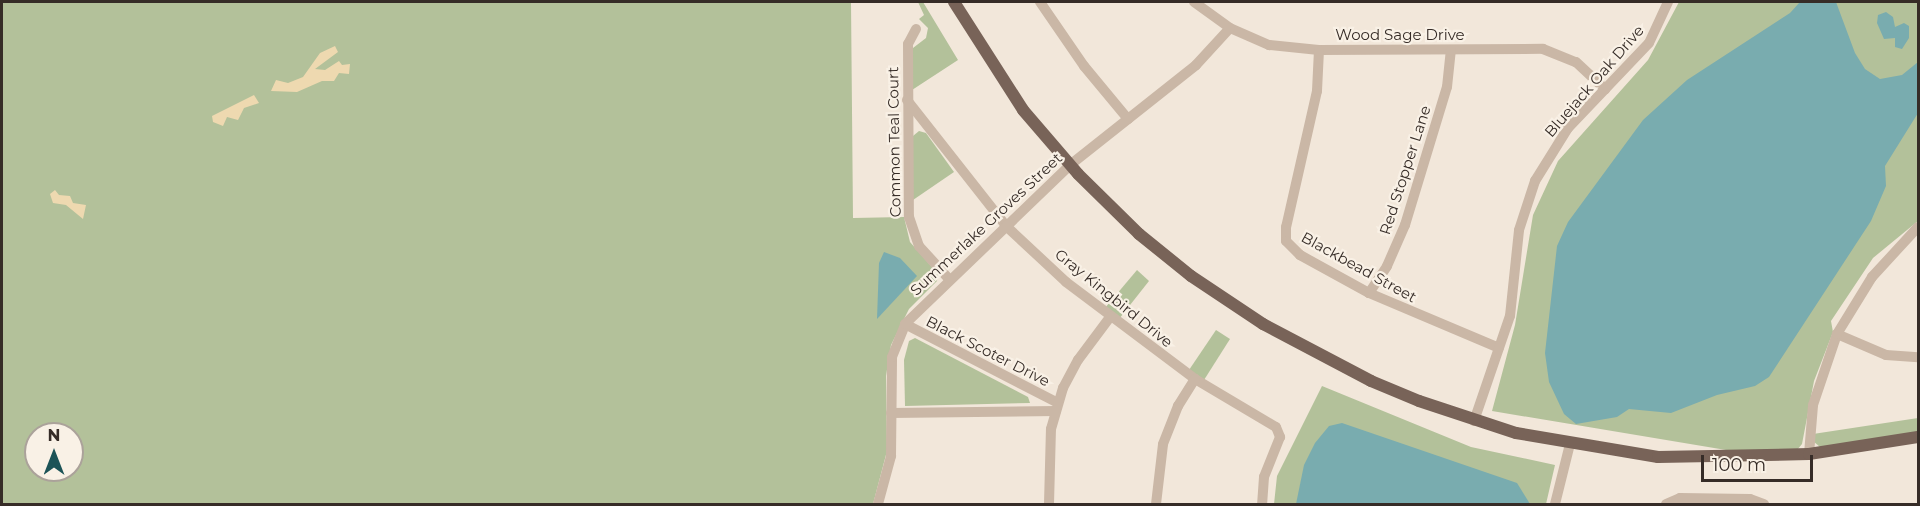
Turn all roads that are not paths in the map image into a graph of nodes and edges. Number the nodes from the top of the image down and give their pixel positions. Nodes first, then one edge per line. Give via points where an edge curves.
1 (954, 2) edge
2 (1040, 2) edge
3 (1194, 2) edge
4 (1668, 2) edge
5 (1230, 28) junction
6 (916, 29) dead end
7 (1319, 50) junction
8 (1451, 50) junction
9 (1605, 89) junction
10 (908, 100) junction
11 (1128, 119) junction
12 (1070, 165) junction
13 (1006, 226) junction
14 (1918, 227) edge
15 (949, 279) junction
16 (1369, 293) junction
17 (1110, 317) junction
18 (905, 324) junction
19 (1837, 334) junction
20 (1499, 348) junction
21 (1918, 357) edge
22 (1195, 379) junction
23 (1057, 407) junction
24 (891, 413) junction
25 (1474, 421) junction
26 (1918, 437) edge
27 (1570, 444) junction
28 (1809, 454) junction
29 (878, 504) edge
30 (1049, 504) edge
31 (1156, 504) edge
32 (1262, 504) edge
33 (1555, 504) edge
34 (1666, 504) edge
35 (1764, 504) edge

1 - 12 main road via 1023,110
2 - 11 street via 1084,66
3 - 5 street, Wood Sage Drive
4 - 9 street, Bluejack Oak Drive via 1649,43
5 - 7 street, Wood Sage Drive via 1269,45
5 - 11 street, Summerlake Groves Street via 1196,65
6 - 10 street, Common Teal Court via 908,45
7 - 8 street, Wood Sage Drive
7 - 16 street, Blackbead Street via 1317,91 1286,241 1300,255
8 - 9 street, Wood Sage Drive via 1543,49 1576,62
8 - 16 street, Red Stopper Lane via 1447,87 1405,225 1388,266
9 - 20 street, Bluejack Oak Drive via 1568,128 1535,181 1519,230 1510,315
10 - 13 street, Gray Kingbird Drive
10 - 15 street, Common Teal Court via 910,229 918,246
11 - 12 street, Summerlake Groves Street
12 - 13 street, Summerlake Groves Street
12 - 25 main road via 1139,234 1191,276 1263,324 1371,381
13 - 15 street, Summerlake Groves Street
13 - 17 street, Gray Kingbird Drive
14 - 19 street via 1872,277
15 - 18 street, Summerlake Groves Street
16 - 20 street, Blackbead Street
17 - 22 street, Gray Kingbird Drive
17 - 23 street via 1073,367
18 - 23 street, Black Scoter Drive
18 - 24 street, Summerlake Groves Street via 892,357
19 - 21 street via 1886,355
19 - 28 street via 1813,405
20 - 25 street, Bluejack Oak Drive
22 - 31 street via 1178,406 1163,444
22 - 32 street, Gray Kingbird Drive via 1276,427 1280,438 1264,477
23 - 24 street
23 - 30 street via 1050,444
24 - 29 street, Summerlake Groves Street via 890,464
25 - 27 main road
26 - 28 main road
27 - 28 main road via 1658,457
27 - 33 street
34 - 35 street via 1680,498 1750,499

